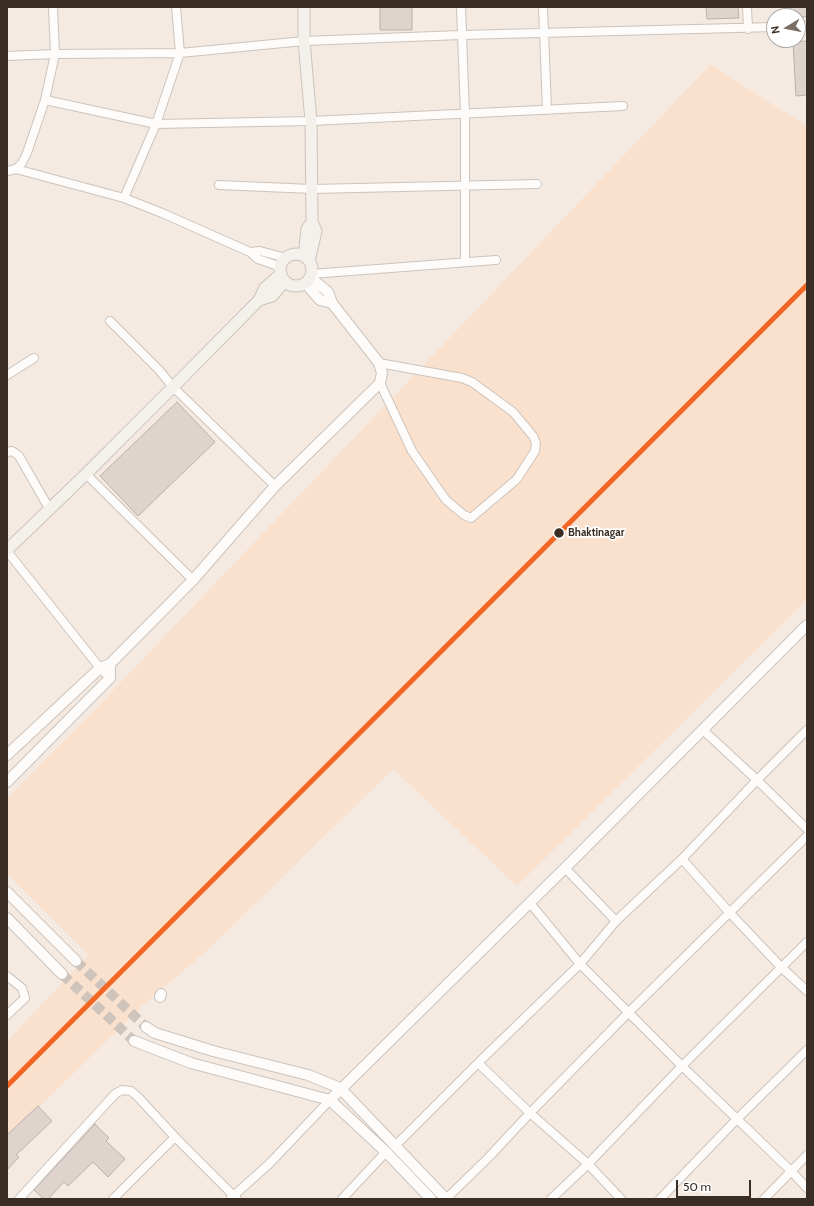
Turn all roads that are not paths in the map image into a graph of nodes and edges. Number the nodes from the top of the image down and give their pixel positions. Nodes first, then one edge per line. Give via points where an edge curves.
1 (53, 7) edge
2 (176, 7) edge
3 (304, 7) edge
4 (461, 7) edge
5 (543, 7) edge
6 (747, 7) edge
7 (766, 28) edge
8 (748, 29) junction
9 (544, 33) junction
10 (461, 35) junction
11 (304, 41) junction
12 (180, 53) junction
13 (55, 54) junction
14 (7, 56) edge
15 (45, 100) junction
16 (623, 106) dead end
17 (547, 110) junction
18 (465, 114) junction
19 (311, 121) junction
20 (156, 124) junction
21 (16, 169) junction
22 (7, 171) edge
23 (537, 184) dead end
24 (219, 185) dead end
25 (465, 185) junction
26 (312, 189) junction
27 (124, 198) junction
28 (306, 258) junction
29 (496, 260) dead end
30 (465, 262) junction
31 (283, 270) junction
32 (309, 278) junction
33 (110, 321) dead end
34 (34, 358) dead end
35 (379, 363) junction
36 (7, 375) edge
37 (380, 383) junction
38 (173, 387) junction
39 (7, 452) edge
40 (86, 474) junction
41 (275, 486) junction
42 (50, 510) junction
43 (7, 551) edge
44 (193, 580) junction
45 (807, 625) edge
46 (110, 664) junction
47 (100, 668) junction
48 (110, 678) junction
49 (703, 730) junction
50 (807, 730) edge
51 (7, 755) edge
52 (757, 780) junction
53 (7, 782) edge
54 (807, 829) edge
55 (807, 836) edge
56 (682, 859) junction
57 (565, 868) junction
58 (7, 892) edge
59 (530, 903) junction
60 (729, 912) junction
61 (7, 918) edge
62 (616, 921) junction
63 (807, 942) edge
64 (76, 961) tunnel mouth
65 (580, 964) junction
66 (781, 967) junction
67 (62, 974) tunnel mouth
68 (7, 976) edge
69 (807, 991) edge
70 (628, 1013) junction
71 (7, 1015) edge
72 (146, 1027) tunnel mouth
73 (134, 1040) tunnel mouth
74 (807, 1050) edge
75 (478, 1063) junction
76 (682, 1066) junction
77 (340, 1088) junction
78 (330, 1100) junction
79 (530, 1113) junction
80 (736, 1120) junction
81 (175, 1137) junction
82 (396, 1146) junction
83 (386, 1152) junction
84 (807, 1155) edge
85 (588, 1164) junction
86 (791, 1171) junction
87 (807, 1188) edge
88 (234, 1198) edge
89 (19, 1199) edge
90 (113, 1199) edge
91 (342, 1199) edge
92 (431, 1199) edge
93 (446, 1199) edge
94 (552, 1199) edge
95 (621, 1199) edge
96 (660, 1199) edge
97 (764, 1199) edge

1 - 13 street
2 - 12 street
3 - 11 main road
4 - 10 street
5 - 9 street
6 - 8 street
7 - 8 street
8 - 9 street
9 - 10 street
9 - 17 street
10 - 11 street
10 - 18 street
11 - 12 street
11 - 19 main road
12 - 13 street
12 - 20 street
13 - 14 street
13 - 15 street
15 - 20 street
15 - 21 street via 27,153
16 - 17 street
17 - 18 street
18 - 19 street
18 - 25 street
19 - 20 street
19 - 26 main road
20 - 27 street
21 - 22 street
21 - 27 street
23 - 25 street
24 - 26 street
25 - 26 street
25 - 30 street
26 - 28 main road via 312,222 316,231
27 - 31 street via 250,252 258,259
28 - 31 main road via 293,255
28 - 32 main road via 311,265
29 - 30 street
30 - 32 street
31 - 32 main road via 295,286
31 - 38 main road via 272,296 259,300
32 - 35 street via 328,292 332,303
33 - 38 street
34 - 36 street
35 - 37 street via 382,374
35 - 37 street via 472,382 513,412 534,436 535,451 517,479 471,518 464,515 446,500 412,451
37 - 41 street
38 - 40 main road
38 - 41 street
39 - 42 street via 12,451 19,456
40 - 42 main road
40 - 44 street
41 - 44 street
42 - 43 main road
43 - 47 street
44 - 46 street
45 - 49 street
46 - 47 street
46 - 48 street
47 - 48 street
47 - 51 street
48 - 53 street
49 - 52 street
49 - 57 street
50 - 52 street
52 - 54 street
52 - 56 street
55 - 60 street
56 - 60 street
56 - 62 street
57 - 59 street
57 - 62 street
58 - 64 street
59 - 65 street
59 - 77 street
60 - 66 street
60 - 70 street
61 - 67 street
62 - 65 street
63 - 66 street
65 - 70 street
65 - 75 street
66 - 69 street
66 - 76 street
68 - 71 street via 22,988 26,998
70 - 76 street
70 - 79 street
72 - 77 street via 163,1036 308,1075
73 - 78 street via 191,1063
74 - 80 street
75 - 79 street
75 - 82 street
76 - 80 street
76 - 85 street
77 - 78 street
77 - 82 street
78 - 83 street
78 - 88 street
79 - 85 street
79 - 93 street
80 - 86 street
80 - 96 street
81 - 88 street
81 - 89 street via 138,1097 131,1091 122,1090 115,1094
81 - 90 street
82 - 93 street
83 - 91 street
83 - 92 street
84 - 86 street
85 - 94 street
85 - 95 street
86 - 87 street
86 - 97 street

